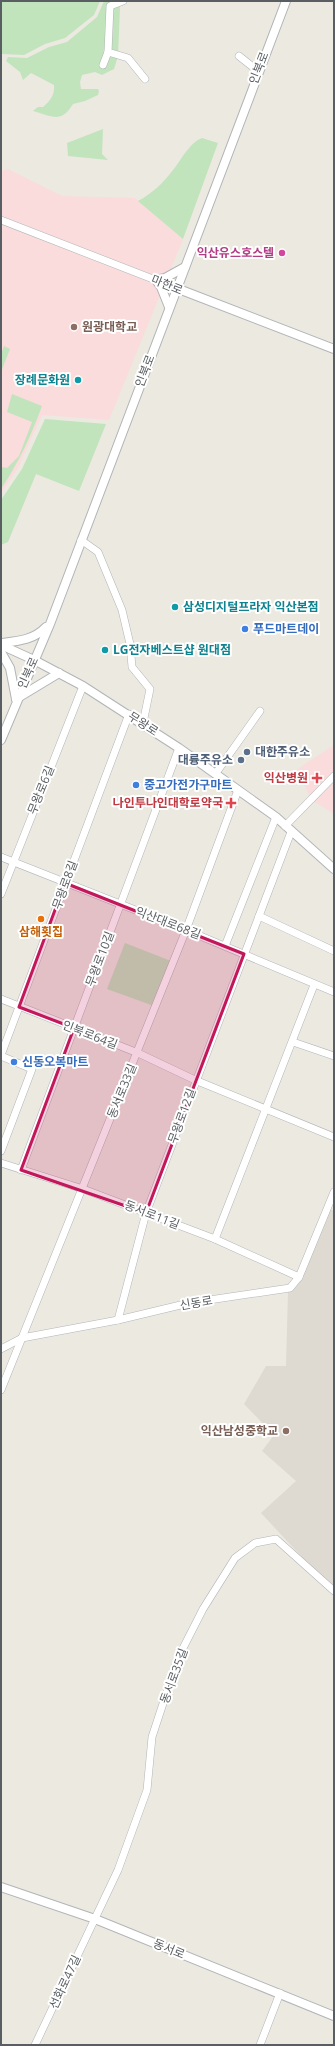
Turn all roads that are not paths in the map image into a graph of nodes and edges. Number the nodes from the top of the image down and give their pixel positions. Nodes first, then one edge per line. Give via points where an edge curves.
1 (123, 1) edge
2 (286, 1) edge
3 (109, 3) edge
4 (108, 52) junction
5 (239, 56) dead end
6 (103, 65) dead end
7 (258, 71) junction
8 (145, 79) dead end
9 (1, 220) edge
10 (185, 267) junction
11 (156, 280) junction
12 (176, 288) junction
13 (169, 308) junction
14 (334, 349) edge
15 (80, 540) junction
16 (50, 624) junction
17 (1, 644) edge
18 (1, 652) edge
19 (34, 660) junction
20 (59, 673) junction
21 (83, 686) junction
22 (16, 699) junction
23 (260, 711) dead end
24 (129, 714) junction
25 (143, 723) junction
26 (1, 740) edge
27 (180, 748) junction
28 (216, 773) junction
29 (334, 776) edge
30 (238, 790) junction
31 (276, 817) junction
32 (288, 829) junction
33 (1, 857) edge
34 (12, 862) junction
35 (334, 868) edge
36 (65, 883) junction
37 (1, 894) edge
38 (120, 905) junction
39 (259, 916) junction
40 (186, 930) junction
41 (225, 946) junction
42 (334, 951) edge
43 (244, 954) junction
44 (314, 985) junction
45 (334, 992) edge
46 (1, 999) edge
47 (19, 1007) junction
48 (74, 1028) junction
49 (293, 1042) junction
50 (138, 1053) junction
51 (1, 1056) edge
52 (334, 1056) edge
53 (195, 1080) junction
54 (266, 1110) junction
55 (334, 1137) edge
56 (1, 1151) edge
57 (1, 1163) edge
58 (21, 1170) junction
59 (83, 1189) junction
60 (334, 1192) edge
61 (146, 1213) junction
62 (215, 1239) junction
63 (299, 1277) junction
64 (118, 1320) junction
65 (22, 1338) junction
66 (1, 1349) edge
67 (1, 1390) edge
68 (334, 1591) edge
69 (1, 1887) edge
70 (95, 1919) junction
71 (280, 1993) junction
72 (334, 2016) edge
73 (35, 2045) edge
74 (260, 2045) edge

1 - 3 street
2 - 7 street, 인북로
3 - 4 street
4 - 6 street
4 - 8 street via 128,58
5 - 7 street
7 - 10 street, 인북로
9 - 11 street, 마한로
10 - 11 street
10 - 12 street, 인북로
11 - 12 street, 마한로
11 - 13 street
12 - 13 street, 인북로
12 - 14 street, 마한로
13 - 15 street, 인북로
15 - 16 street, 인북로
15 - 25 street via 98,552 122,610 130,644 132,668 150,689
16 - 17 street via 38,635
16 - 19 street, 인북로
17 - 19 street, 무왕로
18 - 22 street via 10,668
19 - 20 street, 무왕로
19 - 22 street, 인북로
20 - 21 street, 무왕로
20 - 22 street
21 - 24 street, 무왕로
21 - 34 street, 무왕로6길
22 - 26 street, 인북로
23 - 28 street
24 - 25 street, 무왕로
24 - 36 street, 무왕로8길
25 - 27 street, 무왕로
27 - 28 street, 무왕로
27 - 38 street, 무왕로10길
28 - 30 street, 무왕로
29 - 32 street
30 - 31 street, 무왕로
30 - 40 street, 동서로33길
31 - 32 street, 무왕로
31 - 41 street
32 - 35 street, 무왕로
32 - 39 street, 무왕로12길
33 - 34 street, 익산대로68길
34 - 36 street, 익산대로68길
34 - 37 street, 무왕로6길
36 - 38 street, 익산대로68길
36 - 47 street, 무왕로8길
38 - 40 street, 익산대로68길
38 - 48 street, 무왕로10길
39 - 42 street
39 - 43 street, 무왕로12길
40 - 41 street, 익산대로68길
40 - 50 street, 동서로33길
41 - 43 street, 익산대로68길
43 - 44 street, 익산대로68길
43 - 53 street, 무왕로12길
44 - 45 street, 익산대로68길
44 - 49 street
46 - 47 street, 인북로64길
47 - 48 street, 인북로64길
47 - 51 street, 무왕로8길
48 - 50 street, 인북로64길
48 - 58 street, 무왕로10길
49 - 52 street
49 - 54 street
50 - 53 street, 인북로64길
50 - 59 street, 동서로33길
51 - 56 street via 32,1068
53 - 54 street, 인북로64길
53 - 61 street, 무왕로12길
54 - 55 street, 인북로64길
54 - 62 street
57 - 58 street, 동서로11길
58 - 59 street, 동서로11길
59 - 61 street, 동서로11길
59 - 65 street, 동서로33길
60 - 63 street, 신동로
61 - 62 street, 동서로11길
61 - 64 street, 무왕로12길
62 - 63 street, 동서로11길
63 - 64 street, 신동로 via 290,1288 189,1303
64 - 65 street, 신동로
65 - 66 street, 신동로
65 - 67 street, 동서로33길
68 - 70 street, 동서로35길 via 276,1539 255,1543 236,1558 203,1609 178,1658 152,1737 147,1790 118,1870
69 - 70 street, 동서로
70 - 71 street, 동서로
70 - 73 street, 선화로47길
71 - 72 street, 동서로
71 - 74 street

